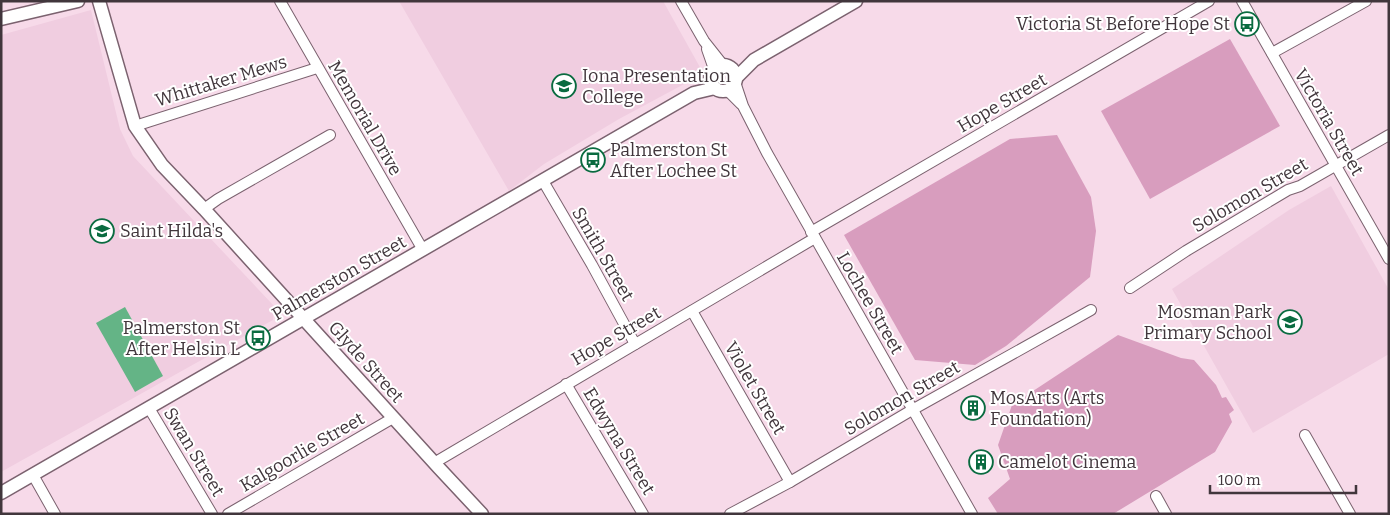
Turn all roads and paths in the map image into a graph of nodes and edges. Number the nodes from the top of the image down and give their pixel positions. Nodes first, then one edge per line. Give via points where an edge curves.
1 (78, 1) edge
2 (99, 1) edge
3 (280, 1) edge
4 (681, 1) edge
5 (856, 1) edge
6 (1209, 1) edge
7 (1242, 1) edge
8 (1366, 1) edge
9 (1, 18) edge
10 (1272, 53) junction
11 (317, 68) junction
12 (723, 77) junction
13 (135, 126) junction
14 (330, 135) dead end
15 (1389, 135) edge
16 (1336, 166) junction
17 (542, 181) junction
18 (204, 209) junction
19 (813, 235) junction
20 (423, 250) junction
21 (1389, 259) edge
22 (1130, 288) dead end
23 (1091, 310) dead end
24 (692, 311) junction
25 (303, 319) junction
26 (635, 344) junction
27 (566, 384) junction
28 (148, 408) junction
29 (912, 410) junction
30 (393, 418) junction
31 (1305, 435) dead end
32 (434, 463) junction
33 (33, 475) junction
34 (790, 482) junction
35 (1, 493) edge
36 (1156, 496) dead end
37 (55, 514) edge
38 (212, 514) edge
39 (228, 514) edge
40 (482, 514) edge
41 (643, 514) edge
42 (730, 514) edge
43 (972, 514) edge
44 (1166, 514) edge
45 (1350, 514) edge

1 - 9 street
2 - 13 street, Glyde Street
3 - 11 street, Memorial Drive
4 - 12 street, Lochee Street
5 - 12 street
6 - 19 street, Hope Street
7 - 10 street, Victoria Street
8 - 10 street
10 - 16 street, Victoria Street
11 - 13 street, Whittaker Mews
11 - 20 street, Memorial Drive
12 - 17 street, Palmerston Street
12 - 19 street, Lochee Street via 743,106
13 - 18 street, Glyde Street via 162,165
14 - 18 street
15 - 16 street, Solomon Street
16 - 21 street, Victoria Street
16 - 22 street, Solomon Street via 1288,190 1186,250
17 - 20 street, Palmerston Street
17 - 26 street, Smith Street
18 - 25 street, Glyde Street
19 - 24 street, Hope Street
19 - 29 street, Lochee Street
20 - 25 street, Palmerston Street
23 - 29 street, Solomon Street
24 - 26 street, Hope Street
24 - 34 street, Violet Street
25 - 28 street, Palmerston Street
25 - 30 street, Glyde Street
26 - 27 street, Hope Street
27 - 32 street, Hope Street
27 - 41 street, Edwyna Street
28 - 33 street, Palmerston Street
28 - 38 street, Swan Street
29 - 34 street, Solomon Street
29 - 43 street, Lochee Street
30 - 32 street, Glyde Street
30 - 39 street, Kalgoorlie Street
31 - 45 street
32 - 40 street, Glyde Street
33 - 35 street, Palmerston Street
33 - 37 street
34 - 42 street, Solomon Street
36 - 44 street

